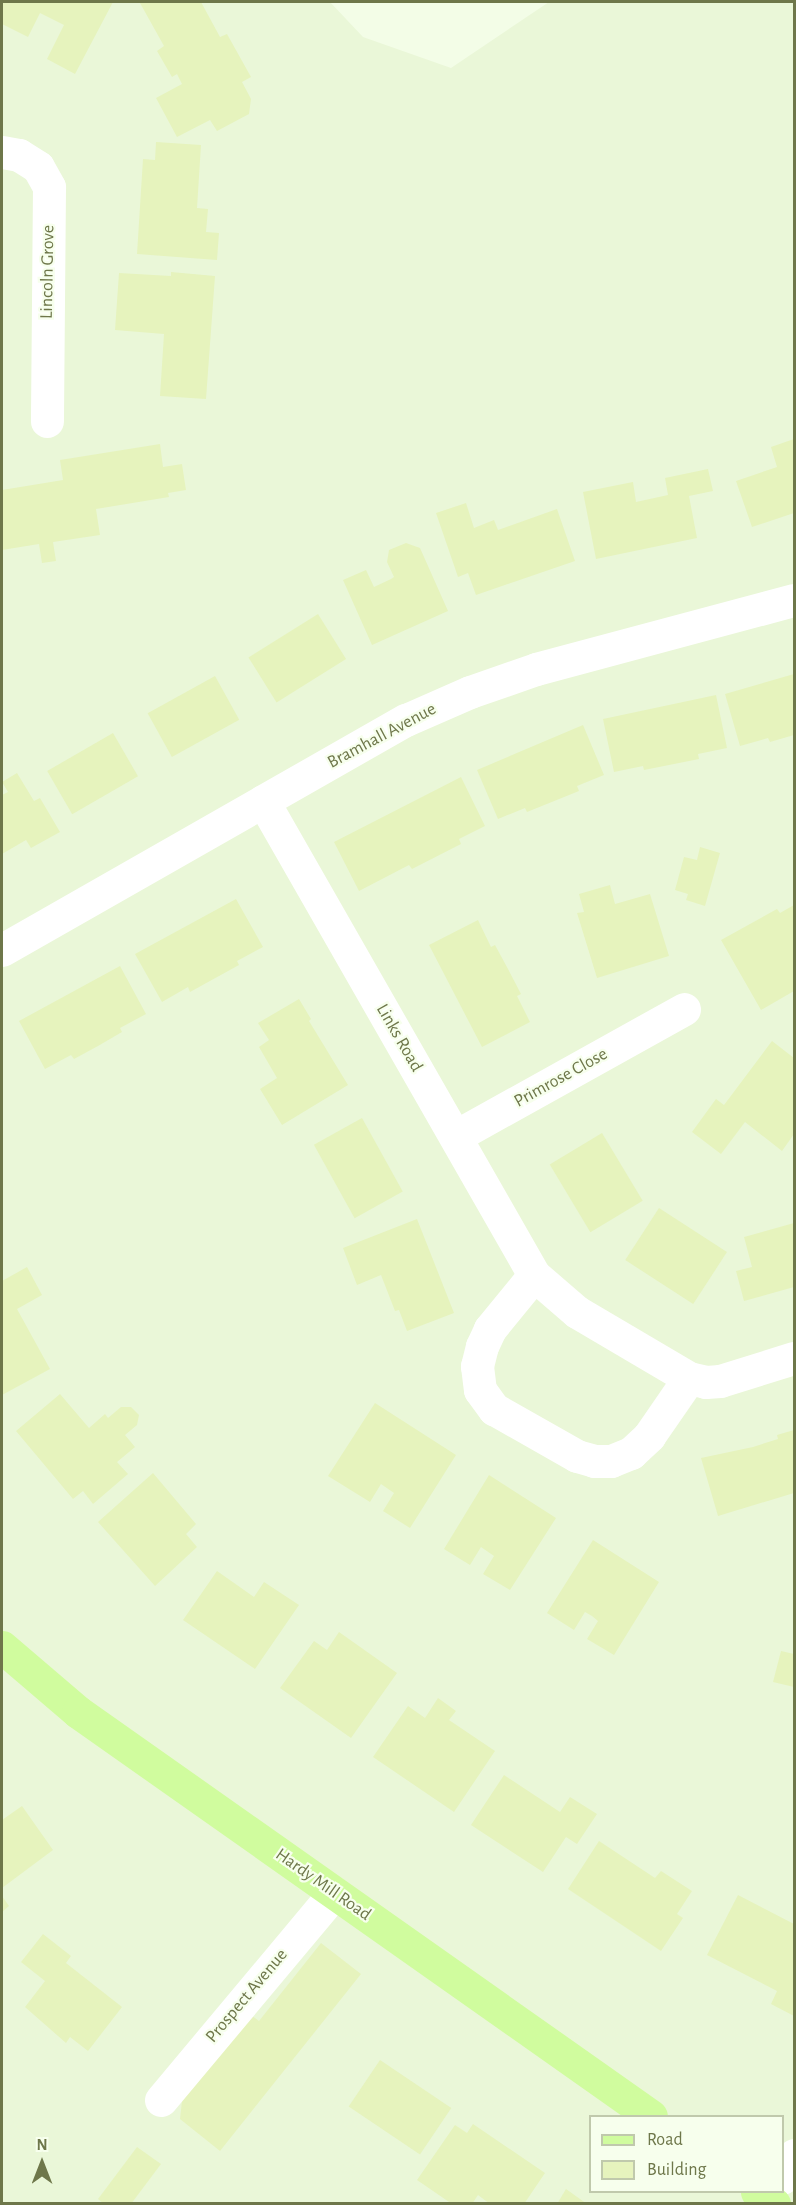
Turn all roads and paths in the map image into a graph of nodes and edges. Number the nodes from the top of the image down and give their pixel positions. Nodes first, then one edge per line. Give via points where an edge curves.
1 (2, 152) edge
2 (47, 421) dead end
3 (795, 600) edge
4 (263, 801) junction
5 (2, 950) edge
6 (676, 1024) dead end
7 (456, 1136) junction
8 (534, 1275) junction
9 (795, 1358) edge
10 (689, 1378) junction
11 (2, 1647) edge
12 (334, 1893) junction
13 (160, 2100) dead end
14 (650, 2115) edge
15 (795, 2155) edge
16 (784, 2173) edge

1 - 2 street, Lincoln Grove via 19,155 38,168 49,187
3 - 4 street, Bramhall Avenue via 536,669 470,692 406,720
4 - 5 street, Bramhall Avenue
4 - 7 street, Links Road
6 - 7 street, Primrose Close
7 - 8 street, Links Road
8 - 10 street, Links Road via 577,1312
8 - 10 street via 490,1329 482,1346 477,1366 480,1390 494,1409 577,1456 611,1461 631,1453 649,1436
9 - 10 street, Links Road via 720,1381
11 - 12 main road, Hardy Mill Road via 78,1712
12 - 13 street, Prospect Avenue
12 - 14 main road, Hardy Mill Road
15 - 16 street

